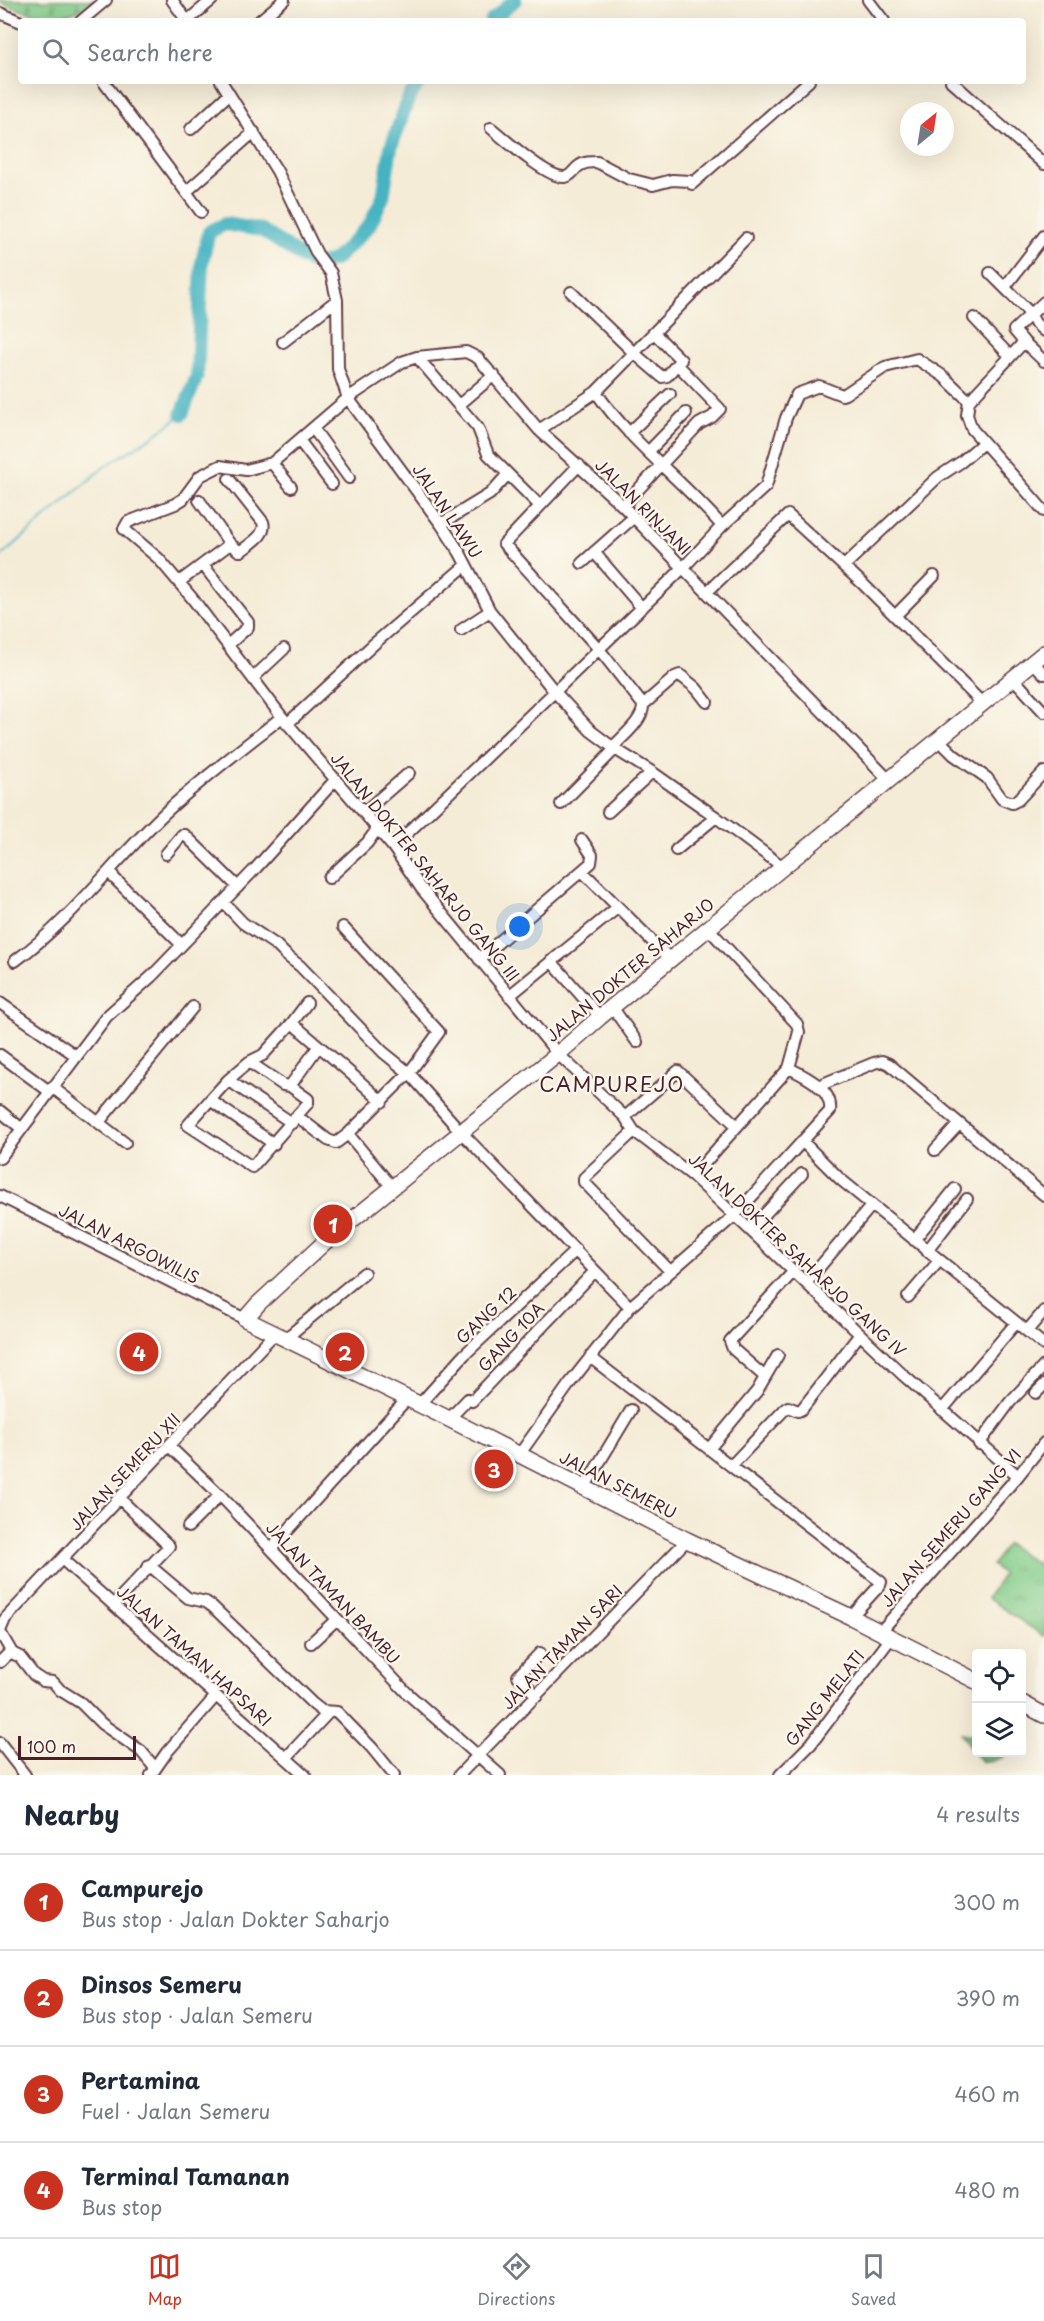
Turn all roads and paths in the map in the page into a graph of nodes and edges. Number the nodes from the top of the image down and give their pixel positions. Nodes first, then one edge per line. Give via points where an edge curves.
1 (106, 0) edge
2 (172, 0) edge
3 (212, 0) edge
4 (284, 0) edge
5 (868, 0) edge
6 (0, 13) edge
7 (85, 18) edge
8 (185, 18) edge
9 (191, 18) edge
10 (263, 18) edge
11 (879, 18) edge
12 (18, 21) edge
13 (105, 84) edge
14 (223, 84) edge
15 (806, 84) edge
16 (954, 84) edge
17 (229, 94) junction
18 (491, 128) dead end
19 (191, 129) dead end
20 (254, 132) junction
21 (1044, 164) edge
22 (186, 192) junction
23 (201, 212) dead end
24 (1044, 236) edge
25 (746, 238) dead end
26 (990, 273) dead end
27 (1005, 287) junction
28 (571, 292) dead end
29 (337, 300) junction
30 (1044, 302) edge
31 (1030, 313) junction
32 (974, 318) dead end
33 (1044, 331) edge
34 (654, 333) junction
35 (283, 342) dead end
36 (1024, 342) junction
37 (634, 353) junction
38 (1010, 356) junction
39 (417, 357) junction
40 (1044, 361) edge
41 (677, 364) junction
42 (494, 375) junction
43 (596, 392) junction
44 (670, 394) dead end
45 (348, 398) junction
46 (969, 400) junction
47 (459, 405) junction
48 (686, 413) dead end
49 (313, 428) junction
50 (538, 430) junction
51 (629, 433) junction
52 (299, 440) junction
53 (982, 443) junction
54 (649, 451) junction
55 (272, 463) junction
56 (662, 464) junction
57 (579, 465) junction
58 (508, 474) junction
59 (349, 478) dead end
60 (229, 479) dead end
61 (332, 484) dead end
62 (291, 487) dead end
63 (199, 500) dead end
64 (539, 505) junction
65 (623, 506) junction
66 (1044, 511) edge
67 (634, 517) junction
68 (441, 524) junction
69 (722, 526) junction
70 (230, 544) junction
71 (594, 552) junction
72 (582, 563) dead end
73 (203, 565) junction
74 (466, 565) junction
75 (844, 566) junction
76 (683, 568) junction
77 (934, 576) dead end
78 (179, 582) junction
79 (707, 592) junction
80 (642, 609) junction
81 (490, 611) junction
82 (895, 616) junction
83 (461, 630) dead end
84 (228, 645) junction
85 (284, 649) dead end
86 (599, 650) junction
87 (1039, 657) edge
88 (1044, 674) edge
89 (254, 677) junction
90 (1013, 678) junction
91 (555, 693) junction
92 (707, 702) dead end
93 (982, 703) junction
94 (644, 705) junction
95 (1044, 712) edge
96 (284, 720) junction
97 (938, 739) junction
98 (613, 748) junction
99 (409, 772) dead end
100 (652, 772) junction
101 (1044, 772) edge
102 (336, 779) junction
103 (889, 780) junction
104 (561, 804) dead end
105 (364, 812) junction
106 (608, 812) dead end
107 (716, 817) junction
108 (378, 828) junction
109 (582, 840) dead end
110 (393, 847) junction
111 (676, 850) dead end
112 (166, 854) dead end
113 (783, 867) junction
114 (582, 871) junction
115 (111, 872) junction
116 (329, 878) dead end
117 (238, 887) junction
118 (223, 902) junction
119 (617, 908) junction
120 (343, 927) dead end
121 (708, 928) junction
122 (181, 944) junction
123 (479, 959) junction
124 (670, 959) junction
125 (15, 961) dead end
126 (551, 961) junction
127 (510, 996) junction
128 (0, 1003) edge
129 (307, 1003) dead end
130 (193, 1007) dead end
131 (612, 1007) junction
132 (600, 1017) junction
133 (292, 1023) junction
134 (637, 1042) dead end
135 (318, 1047) junction
136 (558, 1054) junction
137 (0, 1055) edge
138 (75, 1055) junction
139 (249, 1062) junction
140 (789, 1068) junction
141 (409, 1073) junction
142 (228, 1080) junction
143 (290, 1086) junction
144 (818, 1086) junction
145 (51, 1089) junction
146 (210, 1100) junction
147 (382, 1101) junction
148 (0, 1111) edge
149 (626, 1118) junction
150 (294, 1120) junction
151 (99, 1122) junction
152 (959, 1124) junction
153 (736, 1125) junction
154 (22, 1129) junction
155 (634, 1131) junction
156 (461, 1132) junction
157 (348, 1134) junction
158 (802, 1141) junction
159 (125, 1143) dead end
160 (274, 1144) junction
161 (936, 1149) dead end
162 (0, 1158) edge
163 (802, 1174) dead end
164 (693, 1176) junction
165 (392, 1187) junction
166 (955, 1189) dead end
167 (1044, 1195) edge
168 (0, 1196) edge
169 (967, 1199) dead end
170 (872, 1205) junction
171 (734, 1216) junction
172 (750, 1230) junction
173 (914, 1240) junction
174 (576, 1250) junction
175 (927, 1251) junction
176 (939, 1261) junction
177 (595, 1271) junction
178 (670, 1271) junction
179 (794, 1271) junction
180 (364, 1273) dead end
181 (807, 1283) junction
182 (908, 1297) dead end
183 (630, 1307) junction
184 (1044, 1311) edge
185 (244, 1320) junction
186 (1016, 1323) junction
187 (1027, 1331) junction
188 (860, 1334) junction
189 (279, 1336) junction
190 (1044, 1345) edge
191 (778, 1355) dead end
192 (590, 1357) junction
193 (1044, 1366) edge
194 (765, 1377) junction
195 (413, 1402) junction
196 (631, 1410) dead end
197 (942, 1410) junction
198 (449, 1419) junction
199 (979, 1444) junction
200 (170, 1447) junction
201 (1043, 1447) edge
202 (709, 1449) junction
203 (519, 1455) junction
204 (730, 1466) junction
205 (1018, 1476) junction
206 (584, 1488) junction
207 (220, 1495) junction
208 (120, 1499) junction
209 (189, 1527) dead end
210 (687, 1540) junction
211 (271, 1549) junction
212 (63, 1560) junction
213 (149, 1565) junction
214 (114, 1605) junction
215 (851, 1617) junction
216 (337, 1619) junction
217 (0, 1631) edge
218 (885, 1635) junction
219 (311, 1643) dead end
220 (10, 1652) junction
221 (540, 1653) dead end
222 (0, 1662) edge
223 (972, 1679) edge
224 (216, 1696) junction
225 (537, 1696) junction
226 (1026, 1705) edge
227 (329, 1712) junction
228 (1044, 1715) edge
229 (0, 1743) edge
230 (478, 1756) junction
231 (286, 1758) junction
232 (153, 1771) edge
233 (25, 1775) edge
234 (305, 1775) edge
235 (394, 1775) edge
236 (459, 1775) edge
237 (500, 1775) edge
238 (780, 1775) edge

1 - 7 street
2 - 8 street
3 - 9 street
4 - 10 street
5 - 11 street
6 - 12 street
13 - 22 street
14 - 17 street, JALAN LAWU
15 - 18 street via 692,184 672,180 653,185 629,179 597,162 579,166 564,177 554,175
16 - 21 street
17 - 19 street
17 - 20 street, JALAN LAWU
20 - 22 street
20 - 29 street, JALAN LAWU via 286,186 317,254 331,273
22 - 23 street
24 - 27 street
25 - 34 street
26 - 27 street
27 - 31 street
28 - 37 street
29 - 35 street
29 - 45 street, JALAN LAWU via 338,369
30 - 31 street
31 - 33 street
31 - 36 street via 1014,330
32 - 38 street
34 - 37 street
34 - 41 street via 681,360
36 - 38 street
36 - 40 street
37 - 41 street via 662,377
37 - 43 street
38 - 46 street
39 - 42 street, JALAN RINJANI via 466,352
39 - 45 street, JALAN RINJANI via 402,362
39 - 47 street
41 - 56 street via 720,409 699,424
42 - 47 street
42 - 50 street, JALAN RINJANI
43 - 50 street
43 - 51 street
44 - 51 street
45 - 49 street, JALAN RINJANI
45 - 68 street, JALAN LAWU
46 - 53 street via 967,415
46 - 69 street via 917,359 885,367 842,395 819,386 797,393 766,486
47 - 58 street via 478,428 488,454
48 - 54 street
49 - 52 street, JALAN RINJANI
49 - 59 street
50 - 57 street, JALAN RINJANI
51 - 54 street
52 - 55 street, JALAN RINJANI
52 - 61 street
53 - 66 street
53 - 75 street via 938,477
54 - 56 street
55 - 62 street
55 - 78 street, JALAN DOKTER SAHARJO GANG III via 246,470 220,466 196,479 183,500 125,525 126,531
56 - 65 street
56 - 69 street
57 - 64 street
57 - 65 street, JALAN RINJANI
58 - 64 street
58 - 68 street via 490,494
60 - 70 street via 265,528 241,551
63 - 70 street
64 - 86 street via 504,546
65 - 67 street, JALAN RINJANI
67 - 71 street
67 - 76 street, JALAN RINJANI
68 - 74 street, JALAN LAWU
69 - 76 street
70 - 73 street
71 - 72 street
71 - 80 street
73 - 78 street
73 - 84 street via 248,625
74 - 81 street, JALAN LAWU
74 - 96 street
75 - 79 street via 788,515
75 - 82 street
76 - 79 street, JALAN RINJANI
76 - 80 street
77 - 82 street
78 - 84 street, JALAN DOKTER SAHARJO GANG III
79 - 103 street, JALAN RINJANI
80 - 86 street
81 - 83 street
81 - 91 street, JALAN LAWU
82 - 93 street
84 - 89 street, JALAN DOKTER SAHARJO GANG III
85 - 89 street
86 - 91 street
86 - 94 street
87 - 88 street
87 - 90 highway, JALAN DOKTER SAHARJO
89 - 96 street, JALAN DOKTER SAHARJO GANG III
90 - 93 highway, JALAN DOKTER SAHARJO
90 - 95 street
91 - 98 street, JALAN LAWU
91 - 110 street
92 - 94 street via 680,675
93 - 97 highway, JALAN DOKTER SAHARJO
94 - 98 street via 639,718
96 - 102 street, JALAN DOKTER SAHARJO GANG III
96 - 115 street via 167,811
97 - 101 street via 987,778 1006,802 1018,800
97 - 103 highway, JALAN DOKTER SAHARJO
98 - 100 street, JALAN LAWU
98 - 104 street
99 - 105 street
100 - 106 street
100 - 107 street, JALAN LAWU
102 - 105 street, JALAN DOKTER SAHARJO GANG III
102 - 117 street
103 - 113 highway, JALAN DOKTER SAHARJO
105 - 108 street, JALAN DOKTER SAHARJO GANG III
107 - 111 street
107 - 113 street, JALAN LAWU
108 - 110 street, JALAN DOKTER SAHARJO GANG III
108 - 116 street
109 - 114 street via 593,858
110 - 123 street, JALAN DOKTER SAHARJO GANG III
112 - 117 street via 185,836
113 - 121 highway, JALAN DOKTER SAHARJO
114 - 119 street
114 - 123 street
115 - 122 street
115 - 125 street via 43,941
117 - 118 street
118 - 122 street
118 - 141 street via 243,923 300,966 383,1052
119 - 124 street
119 - 126 street
120 - 141 street via 438,1029
121 - 124 highway, JALAN DOKTER SAHARJO
121 - 140 street via 799,1028
122 - 138 street via 107,1016
123 - 127 street, JALAN DOKTER SAHARJO GANG III
124 - 131 highway, JALAN DOKTER SAHARJO
126 - 127 street
126 - 132 street
127 - 136 street, JALAN DOKTER SAHARJO GANG III
128 - 138 street
129 - 133 street
130 - 151 street
131 - 132 highway, JALAN DOKTER SAHARJO
131 - 134 street
132 - 136 highway, JALAN DOKTER SAHARJO
133 - 135 street
133 - 139 street via 263,1055
135 - 143 street
135 - 147 street
136 - 149 street, JALAN DOKTER SAHARJO GANG IV
136 - 156 highway, JALAN DOKTER SAHARJO
137 - 145 street
138 - 145 street
139 - 142 street
139 - 143 street
140 - 144 street
140 - 153 street
141 - 147 street
141 - 156 street
142 - 146 street
142 - 150 street
143 - 150 street via 308,1099
144 - 152 street via 882,1061
144 - 158 street via 831,1108
145 - 151 street
145 - 154 street
146 - 160 street
146 - 160 street via 188,1125 252,1167
147 - 157 street
148 - 154 street
149 - 153 street via 678,1071
149 - 155 street, JALAN DOKTER SAHARJO GANG IV
150 - 157 street via 336,1143
150 - 160 street
151 - 159 street
152 - 161 street
152 - 167 street
153 - 164 street
154 - 162 street
155 - 164 street, JALAN DOKTER SAHARJO GANG IV
155 - 178 street via 584,1182
156 - 165 highway, JALAN DOKTER SAHARJO
156 - 174 street
157 - 165 street
158 - 170 street via 829,1170
158 - 171 street
163 - 172 street
164 - 171 street, JALAN DOKTER SAHARJO GANG IV
165 - 185 highway, JALAN DOKTER SAHARJO via 326,1241
166 - 173 street
168 - 185 street, JALAN ARGOWILIS
169 - 175 street
170 - 173 street
170 - 181 street
171 - 172 street, JALAN DOKTER SAHARJO GANG IV
171 - 178 street
172 - 179 street, JALAN DOKTER SAHARJO GANG IV
173 - 175 street
174 - 177 street
174 - 195 street, GANG 12
175 - 176 street
176 - 182 street
176 - 186 street
177 - 183 street
177 - 198 street, GANG 10A via 472,1401 468,1399
178 - 183 street
179 - 181 street, JALAN DOKTER SAHARJO GANG IV
179 - 194 street via 730,1341
180 - 189 street, JALAN SEMERU XII
181 - 188 street, JALAN DOKTER SAHARJO GANG IV
183 - 192 street
184 - 187 street
185 - 189 highway, JALAN SEMERU
186 - 187 street
186 - 197 street
187 - 190 street
188 - 197 street, JALAN DOKTER SAHARJO GANG IV
188 - 204 street via 801,1409 785,1409
189 - 195 highway, JALAN SEMERU
189 - 200 street, JALAN SEMERU XII
191 - 194 street
192 - 202 street
192 - 203 street
193 - 199 street via 1010,1402
194 - 202 street
195 - 198 highway, JALAN SEMERU
195 - 211 street, GANG 12
196 - 206 street
197 - 199 street, JALAN DOKTER SAHARJO GANG IV
198 - 203 highway, JALAN SEMERU
199 - 205 street, JALAN DOKTER SAHARJO GANG IV
200 - 207 street, JALAN TAMAN BAMBU
200 - 208 street, JALAN SEMERU XII
201 - 205 street, JALAN SEMERU GANG VI
202 - 204 street
203 - 206 highway, JALAN SEMERU
204 - 215 street via 881,1582
205 - 218 street, JALAN SEMERU GANG VI
206 - 210 highway, JALAN SEMERU
207 - 209 street
207 - 211 street, JALAN TAMAN BAMBU
208 - 212 street, JALAN SEMERU XII
208 - 213 street via 169,1546
210 - 215 highway, JALAN SEMERU
210 - 225 street, JALAN TAMAN SARI
211 - 216 street, JALAN TAMAN BAMBU
212 - 214 street, JALAN TAMAN HAPSARI
212 - 217 street, JALAN SEMERU XII via 5,1619
213 - 214 street
213 - 227 street via 188,1599 213,1607 286,1680 322,1711
214 - 224 street, JALAN TAMAN HAPSARI
215 - 218 highway, JALAN SEMERU
216 - 219 street
216 - 230 street, JALAN TAMAN BAMBU via 407,1693
217 - 220 street, JALAN SEMERU XII
218 - 223 highway, JALAN SEMERU
218 - 238 street, GANG MELATI via 811,1744
220 - 222 street
220 - 232 street via 20,1657 34,1675 53,1682 141,1751
221 - 225 street via 518,1676
224 - 231 street, JALAN TAMAN HAPSARI
224 - 232 street
225 - 230 street, JALAN TAMAN SARI
226 - 228 highway
227 - 231 street
227 - 235 street via 337,1712
229 - 233 street
230 - 236 street, JALAN TAMAN SARI
230 - 237 street, JALAN TAMAN BAMBU
231 - 234 street, JALAN TAMAN HAPSARI

